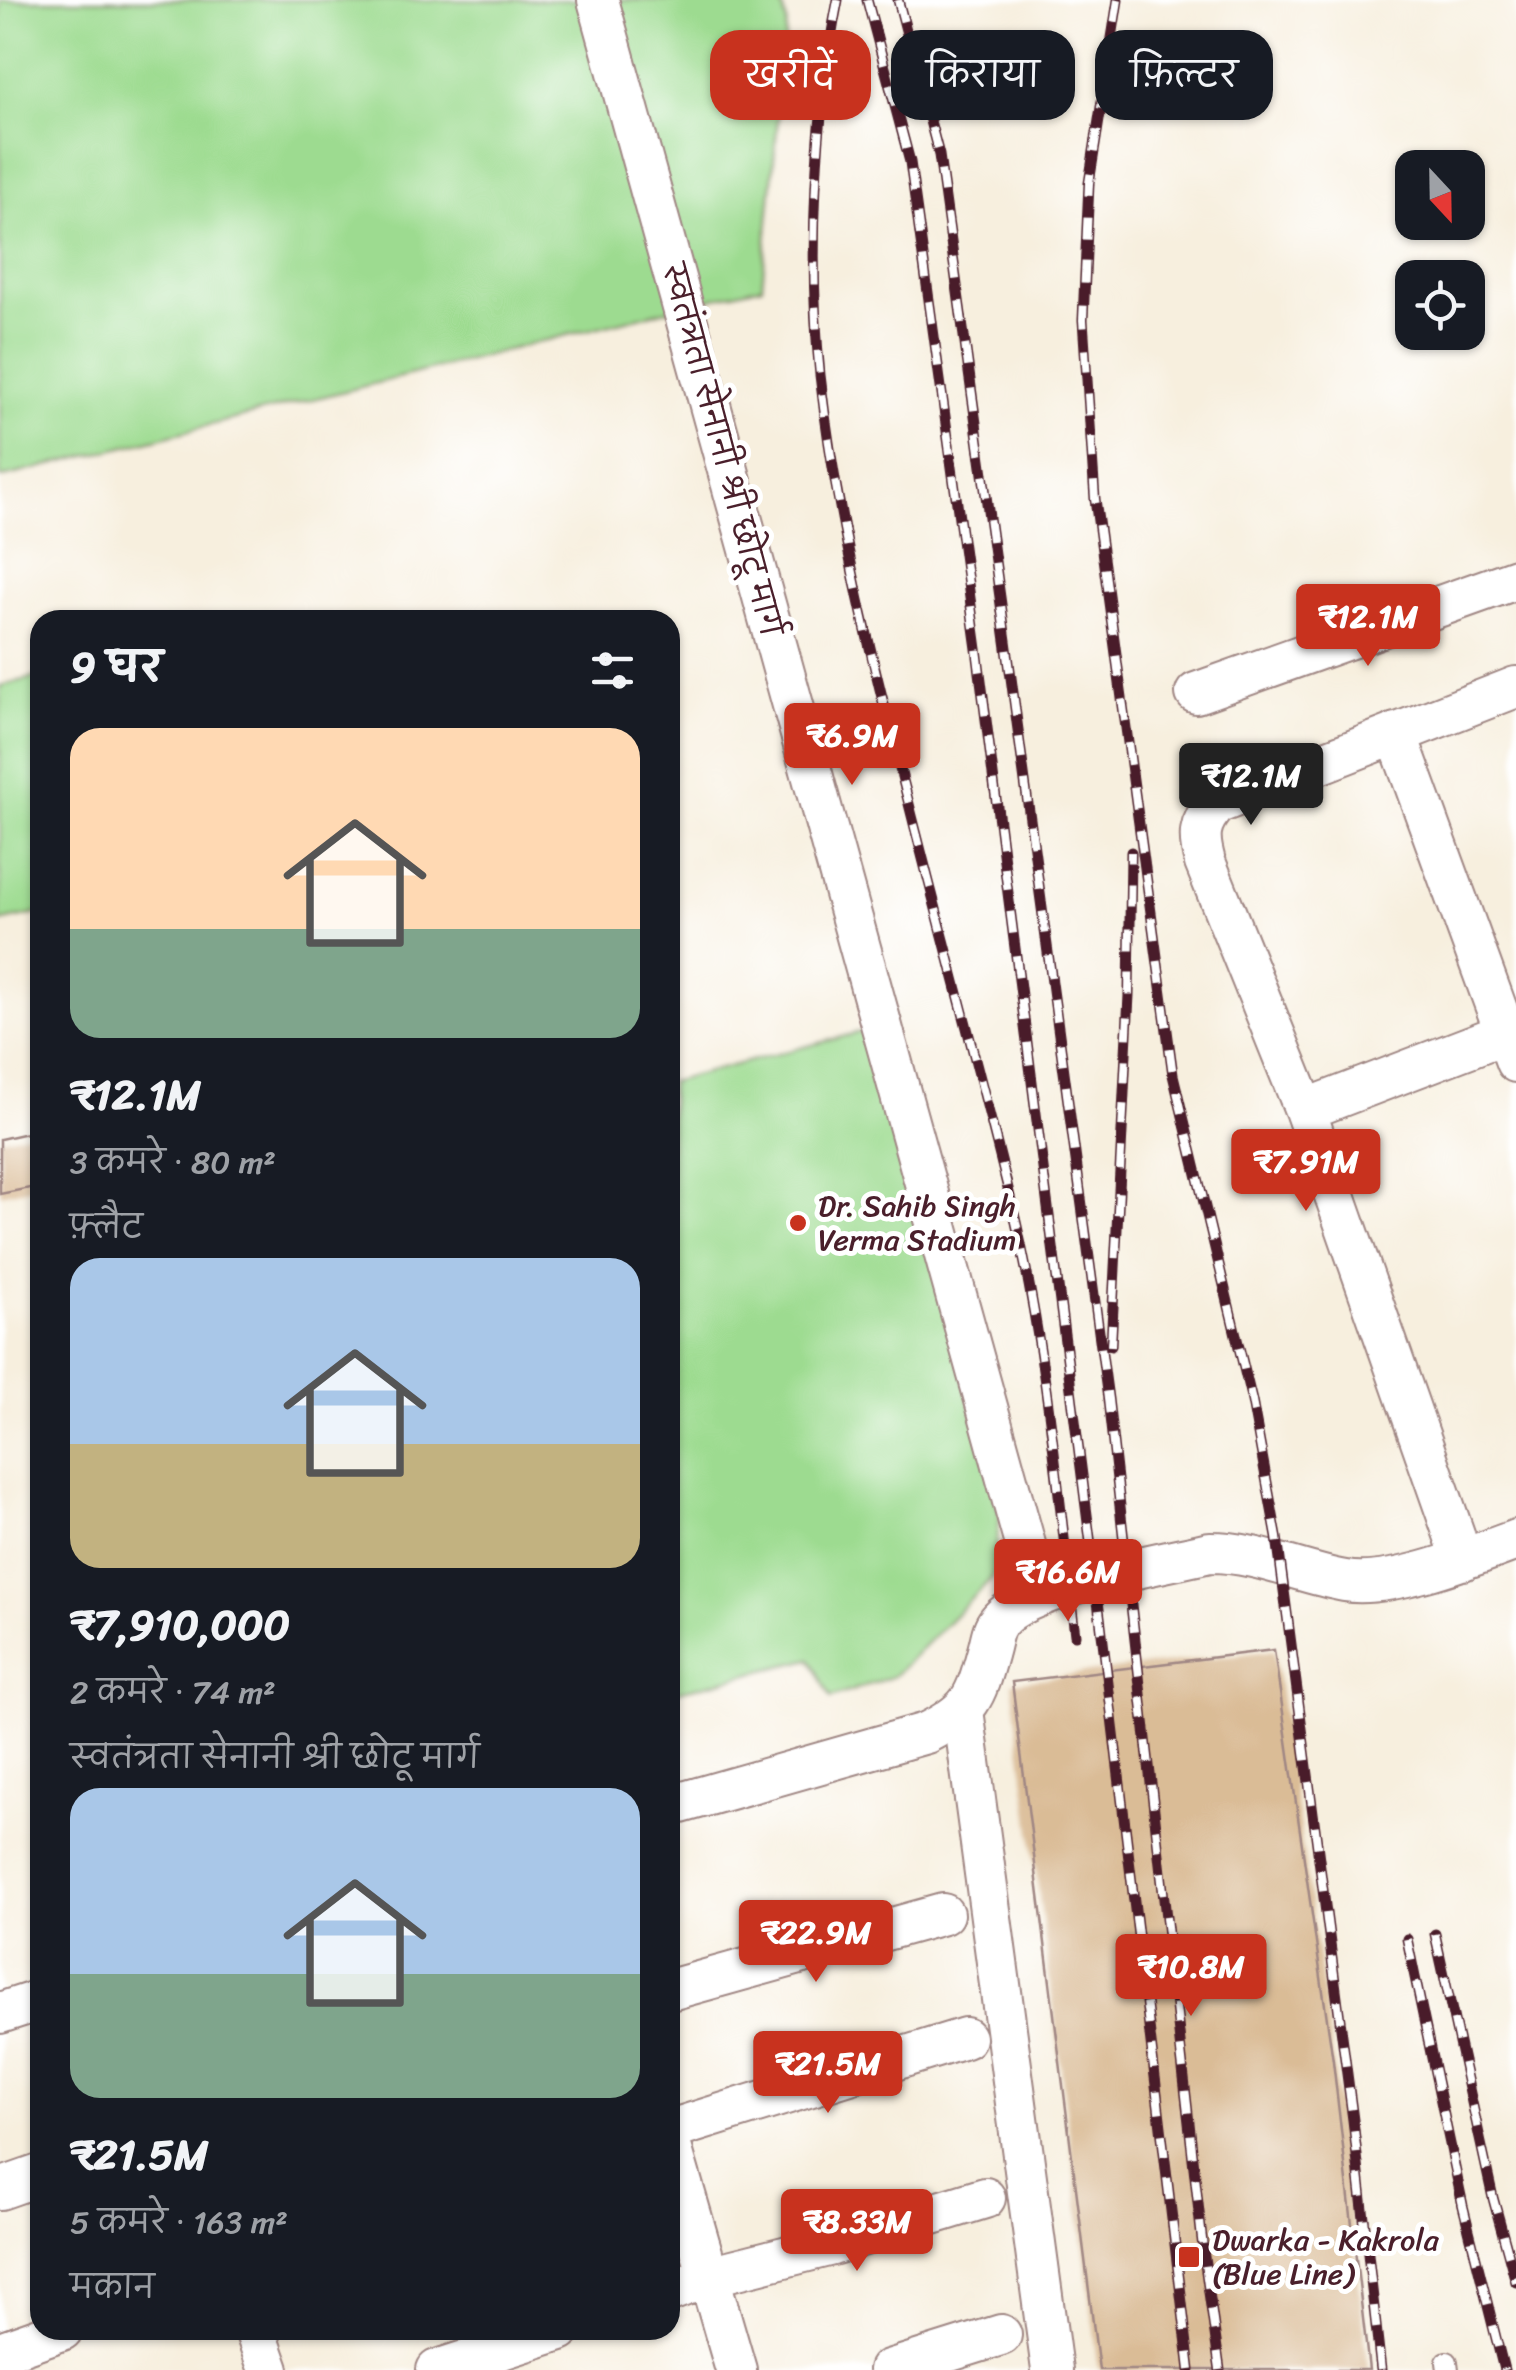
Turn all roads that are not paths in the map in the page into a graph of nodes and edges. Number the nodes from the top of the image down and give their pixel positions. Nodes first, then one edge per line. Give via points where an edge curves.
1 (598, 0) edge
2 (1516, 579) edge
3 (1516, 687) edge
4 (1196, 692) dead end
5 (1396, 732) junction
6 (1512, 1042) edge
7 (1305, 1110) junction
8 (1516, 1540) edge
9 (1462, 1560) junction
10 (1039, 1595) junction
11 (963, 1710) junction
12 (680, 1803) edge
13 (943, 1914) dead end
14 (680, 1987) edge
15 (30, 2003) edge
16 (0, 2013) edge
17 (965, 2038) dead end
18 (680, 2127) edge
19 (680, 2176) edge
20 (30, 2179) edge
21 (0, 2189) edge
22 (984, 2198) dead end
23 (709, 2276) junction
24 (680, 2286) edge
25 (1001, 2335) dead end
26 (34, 2340) edge
27 (259, 2340) edge
28 (529, 2340) edge
29 (0, 2352) edge
30 (268, 2370) edge
31 (437, 2370) edge
32 (736, 2370) edge
33 (889, 2370) edge
34 (1052, 2370) edge

1 - 10 street, स्वतंत्रता सेनानी श्री छोटू मार्ग
2 - 4 street
3 - 5 street
5 - 6 street
5 - 7 street via 1216,804 1202,820 1204,862
6 - 7 street
7 - 9 street
8 - 9 street
9 - 10 street via 1371,1582 1210,1552
10 - 11 street via 996,1624 976,1695
11 - 12 street via 926,1733
11 - 34 street
13 - 14 street
15 - 16 street
17 - 18 street
19 - 23 street
20 - 21 street
22 - 23 street
23 - 24 street
23 - 32 street
25 - 33 street
26 - 29 street
27 - 30 street
28 - 31 street

